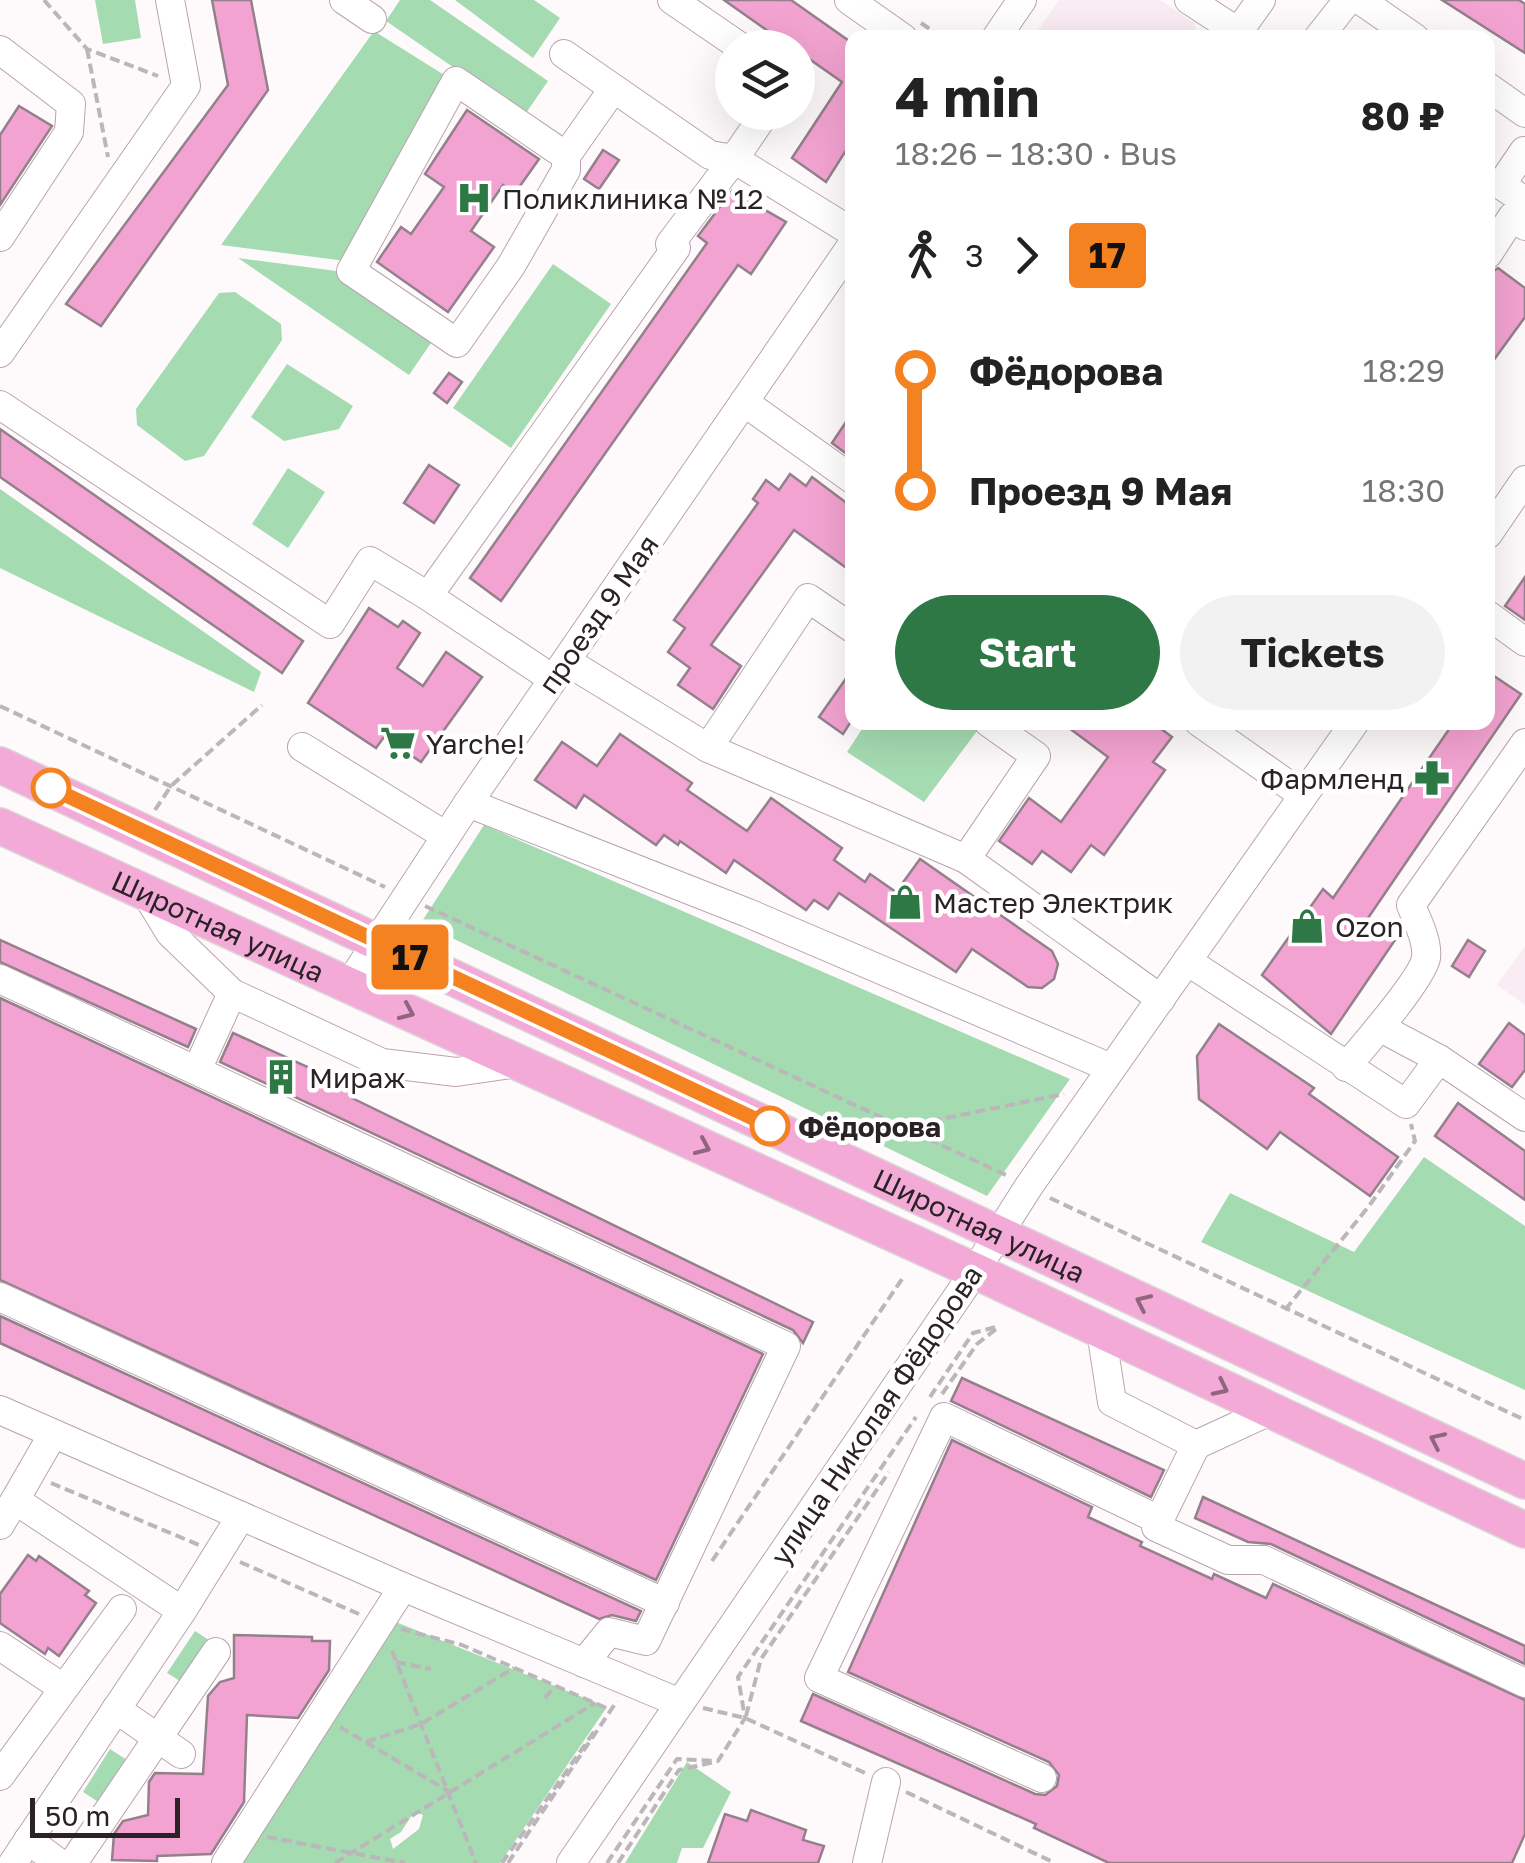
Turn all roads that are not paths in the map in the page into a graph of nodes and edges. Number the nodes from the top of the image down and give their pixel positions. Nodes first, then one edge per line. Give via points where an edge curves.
1 (170, 0) edge
2 (344, 0) edge
3 (672, 0) edge
4 (849, 0) edge
5 (1188, 0) edge
6 (1261, 0) edge
7 (1348, 0) edge
8 (1360, 0) edge
9 (1015, 3) edge
10 (372, 20) dead end
11 (716, 30) edge
12 (892, 30) edge
13 (1000, 30) edge
14 (1234, 30) edge
15 (1245, 30) edge
16 (1324, 30) edge
17 (1403, 30) edge
18 (564, 54) dead end
19 (4, 62) edge
20 (613, 89) junction
21 (1495, 92) edge
22 (1525, 113) edge
23 (754, 130) edge
24 (1524, 151) edge
25 (566, 156) junction
26 (734, 159) junction
27 (1525, 201) edge
28 (1525, 226) edge
29 (845, 228) edge
30 (0, 237) edge
31 (1495, 243) edge
32 (845, 256) edge
33 (0, 353) edge
34 (744, 402) junction
35 (0, 404) edge
36 (845, 474) edge
37 (1524, 486) edge
38 (1495, 525) edge
39 (428, 596) junction
40 (1495, 620) edge
41 (845, 623) edge
42 (1525, 642) edge
43 (559, 670) junction
44 (999, 730) edge
45 (1210, 730) edge
46 (1348, 730) edge
47 (1525, 743) edge
48 (302, 748) dead end
49 (708, 748) junction
50 (0, 764) edge
51 (1303, 796) junction
52 (468, 803) junction
53 (0, 826) edge
54 (446, 836) junction
55 (966, 859) junction
56 (145, 892) junction
57 (376, 941) junction
58 (1187, 960) junction
59 (0, 979) edge
60 (348, 986) junction
61 (232, 994) junction
62 (1161, 998) junction
63 (1380, 1028) junction
64 (1439, 1059) junction
65 (518, 1063) junction
66 (1346, 1067) junction
67 (1111, 1068) junction
68 (197, 1070) junction
69 (1525, 1118) edge
70 (998, 1233) junction
71 (975, 1271) junction
72 (0, 1297) edge
73 (1102, 1331) junction
74 (0, 1410) edge
75 (1270, 1412) junction
76 (53, 1434) junction
77 (1196, 1445) junction
78 (1525, 1482) edge
79 (14, 1500) junction
80 (241, 1516) junction
81 (1159, 1520) junction
82 (0, 1525) edge
83 (1525, 1530) edge
84 (403, 1587) junction
85 (665, 1603) junction
86 (122, 1609) dead end
87 (182, 1611) junction
88 (0, 1646) edge
89 (216, 1652) dead end
90 (584, 1663) junction
91 (1525, 1682) edge
92 (63, 1688) junction
93 (680, 1702) junction
94 (116, 1709) junction
95 (158, 1738) junction
96 (181, 1754) dead end
97 (0, 1776) edge
98 (1042, 1778) dead end
99 (886, 1782) dead end
100 (20, 1852) edge
101 (59, 1863) edge
102 (73, 1863) edge
103 (226, 1863) edge
104 (572, 1863) edge
105 (867, 1863) edge

1 - 33 street via 186,86
2 - 10 street
3 - 11 street
4 - 12 street
5 - 14 street
6 - 15 street
7 - 16 street
8 - 17 street
9 - 13 street
18 - 20 street
19 - 30 street via 70,104 69,132
20 - 25 street
20 - 26 street via 710,155
21 - 22 street
23 - 26 street
24 - 27 street via 1501,185
25 - 25 street via 566,170 511,266 456,342 351,271 456,81
26 - 29 street
26 - 39 street
28 - 31 street via 1512,217
32 - 34 street, проезд 9 Мая
34 - 36 street
34 - 43 street, проезд 9 Мая
35 - 39 street via 330,624 370,561
37 - 38 street
39 - 43 street
40 - 42 street
41 - 49 street via 808,598
43 - 49 street
43 - 52 street, проезд 9 Мая
44 - 55 street via 1036,756
45 - 51 street
46 - 51 street, улица Николая Фёдорова
47 - 63 street via 1411,905 1426,961
48 - 54 street
49 - 55 street
50 - 57 main road, Широтная улица
51 - 58 street, улица Николая Фёдорова
52 - 54 street, проезд 9 Мая
52 - 67 street
53 - 56 main road, Широтная улица
54 - 57 street, проезд 9 Мая
55 - 62 street
56 - 60 main road, Широтная улица
56 - 61 street via 170,933
57 - 60 street, проезд 9 Мая
57 - 70 main road, Широтная улица
58 - 62 street, улица Николая Фёдорова
58 - 66 street
59 - 68 street
60 -> 65 main road, Широтная улица
61 - 65 street via 382,1064 456,1072
61 - 68 street
62 - 67 street, улица Николая Фёдорова
63 - 64 street
63 - 66 street
64 - 66 street via 1406,1104
64 - 69 street
65 -> 71 main road, Широтная улица
67 - 70 street, улица Николая Фёдорова
68 - 85 street via 786,1346
70 - 71 street, улица Николая Фёдорова
78 -> 70 main road, Широтная улица
71 - 73 main road, Широтная улица
71 - 93 street, улица Николая Фёдорова
72 - 85 street
73 -> 75 main road, Широтная улица
73 - 77 street via 1112,1402
74 - 76 street
75 - 77 street
75 - 83 main road, Широтная улица
76 - 79 street
76 - 80 street
77 - 81 street
79 - 82 street
79 - 87 street
80 - 84 street
80 - 87 street
81 - 91 street via 1156,1528 1228,1560 1264,1560
81 - 98 street via 944,1417 819,1678
84 - 90 street
84 - 103 street
85 - 90 street via 646,1641 609,1632
86 - 92 street
87 - 94 street
88 - 92 street
89 - 95 street
90 - 93 street
92 - 97 street
93 - 104 street, улица Николая Фёдорова
94 - 95 street
94 - 100 street
95 - 96 street
95 - 102 street
99 - 105 street
100 - 101 street

